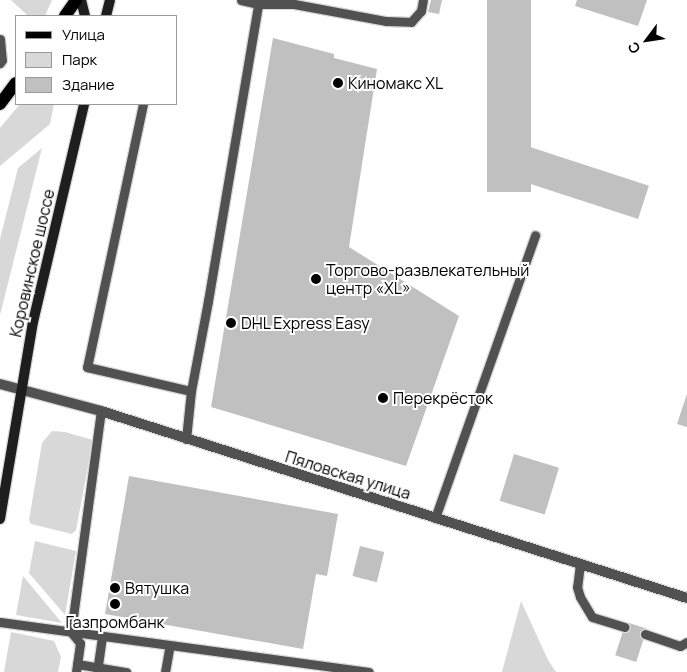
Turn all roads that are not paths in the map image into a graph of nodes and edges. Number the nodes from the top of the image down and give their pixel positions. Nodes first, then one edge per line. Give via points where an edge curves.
1 (76, 0) edge
2 (81, 0) edge
3 (110, 0) edge
4 (241, 0) edge
5 (423, 0) edge
6 (258, 2) edge
7 (66, 15) edge
8 (85, 15) edge
9 (106, 15) edge
10 (0, 39) edge
11 (0, 63) edge
12 (15, 84) edge
13 (0, 104) edge
14 (84, 105) edge
15 (144, 105) edge
16 (535, 235) dead end
17 (0, 384) edge
18 (20, 388) junction
19 (191, 391) junction
20 (101, 411) junction
21 (186, 439) junction
22 (434, 518) junction
23 (0, 519) edge
24 (580, 564) junction
25 (687, 598) edge
26 (0, 622) edge
27 (624, 627) dead end
28 (71, 632) junction
29 (645, 634) dead end
30 (102, 636) junction
31 (687, 642) edge
32 (170, 645) junction
33 (76, 668) edge
34 (97, 670) edge
35 (126, 672) edge
36 (165, 672) edge
37 (369, 672) edge

1 - 7 main road
2 - 8 main road
3 - 9 main road
4 - 6 lane
5 - 6 lane via 421,11 411,22 386,22 294,4
6 - 19 lane
10 - 11 lane
12 - 13 main road
14 - 18 main road, Коровинское шоссе
15 - 19 lane via 87,367
16 - 22 lane
17 - 18 street, Пяловская улица
18 - 20 street, Пяловская улица
18 - 23 main road, Коровинское шоссе
19 - 21 lane
20 - 21 street, Пяловская улица
20 - 28 lane
21 - 22 street, Пяловская улица
22 - 24 street, Пяловская улица
24 - 25 street, Пяловская улица
24 - 27 lane via 577,587 592,617
26 - 28 lane
28 - 30 lane
28 - 33 lane via 80,644
29 - 31 lane via 680,646
30 - 32 lane
30 - 34 lane
32 - 36 lane
32 - 37 lane
33 - 34 lane
34 - 35 lane

